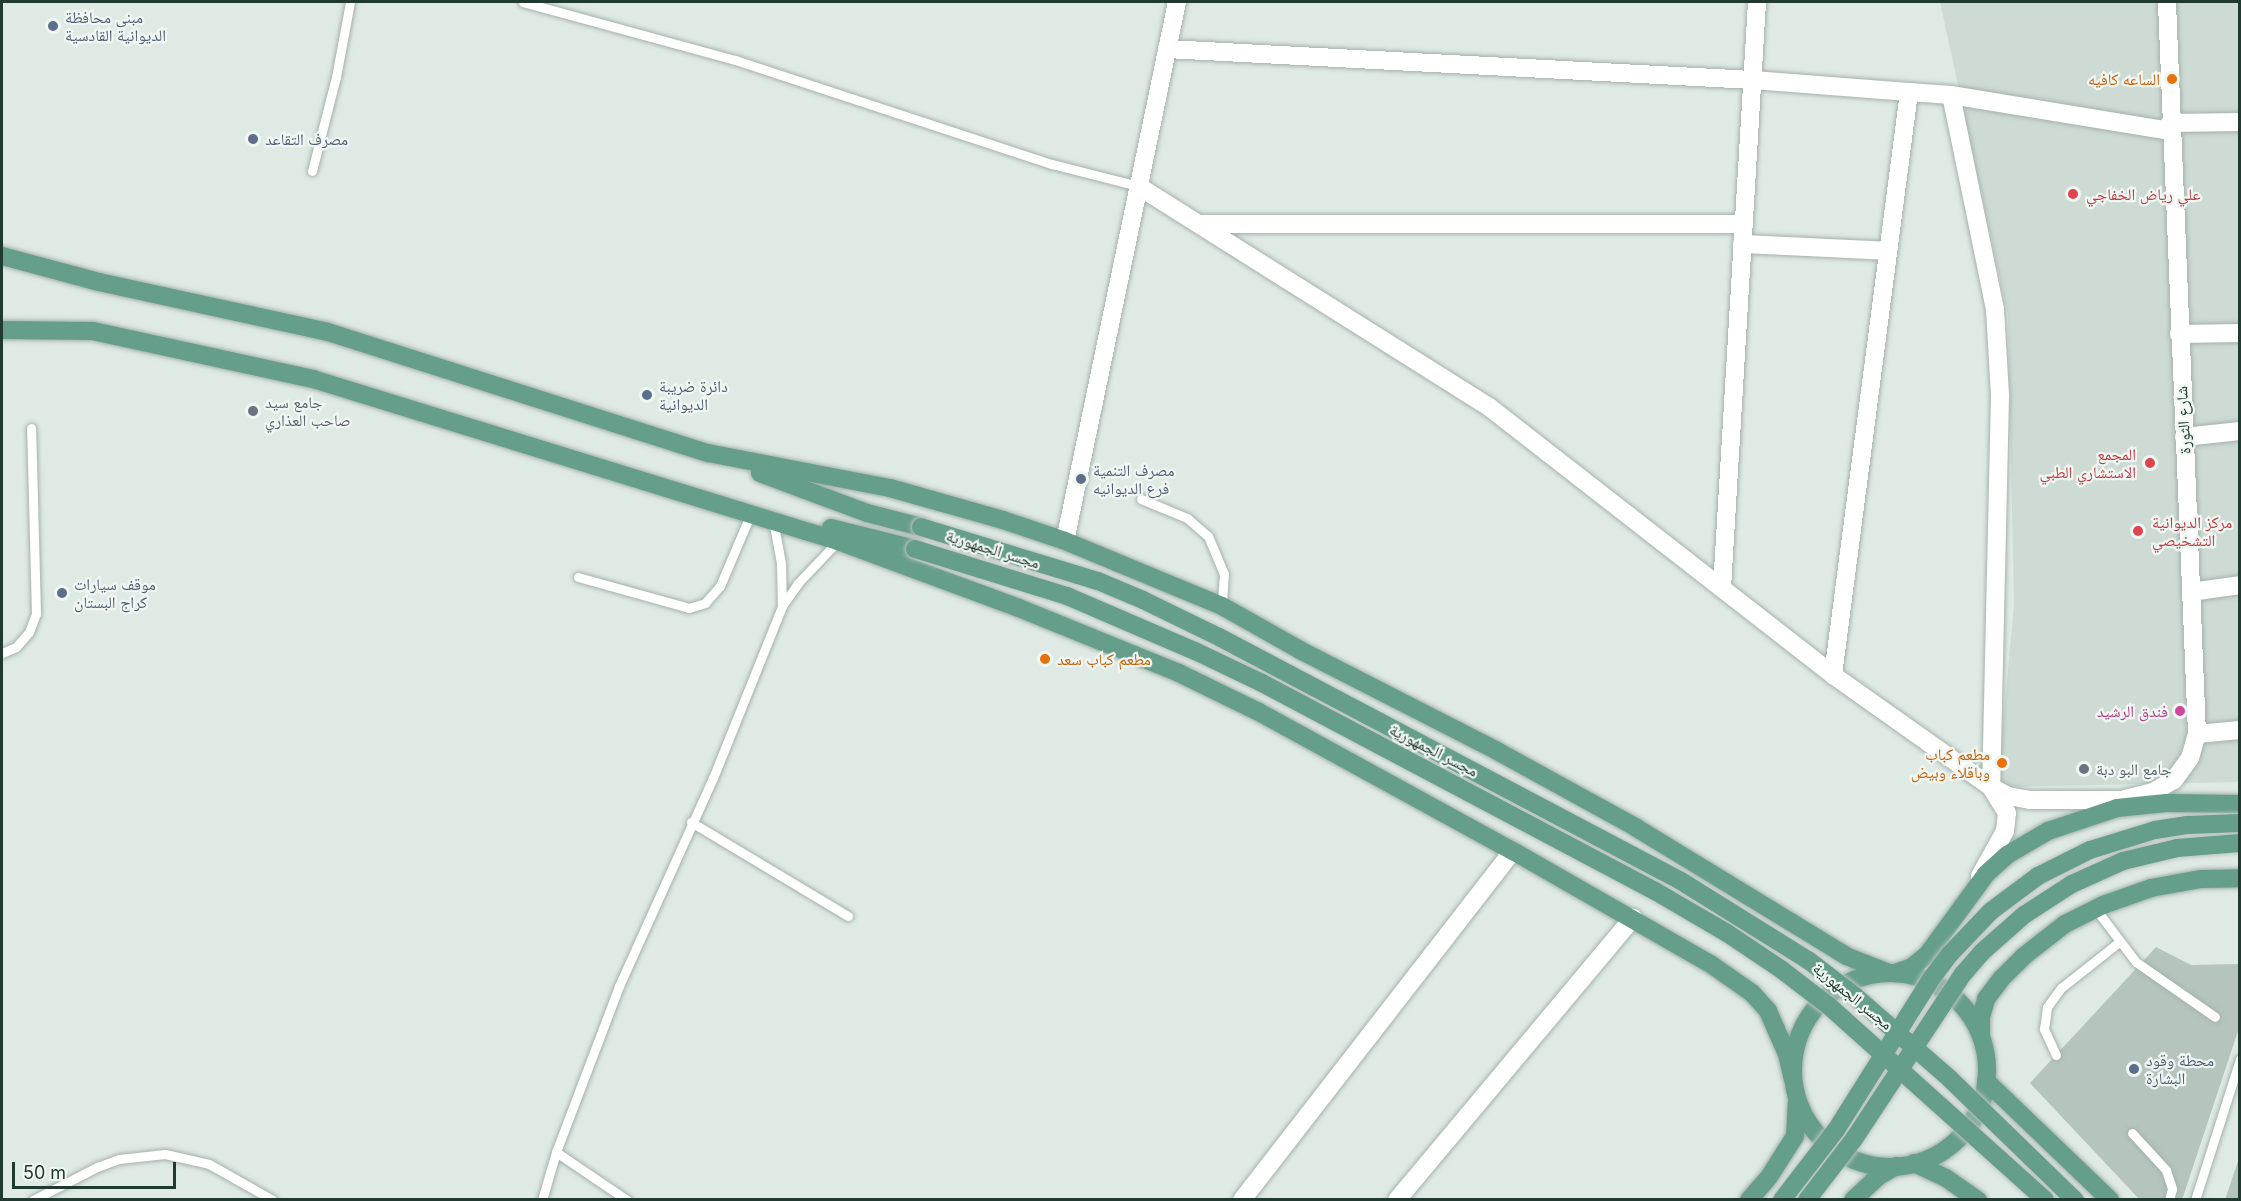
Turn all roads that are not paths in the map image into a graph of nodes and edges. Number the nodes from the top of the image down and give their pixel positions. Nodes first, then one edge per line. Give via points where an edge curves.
1 (350, 2) edge
2 (523, 2) edge
3 (1177, 2) edge
4 (1757, 2) edge
5 (2167, 2) edge
6 (1167, 49) junction
7 (1753, 80) junction
8 (1909, 92) junction
9 (1951, 96) junction
10 (2240, 122) edge
11 (2171, 127) junction
12 (312, 171) dead end
13 (1138, 186) junction
14 (1198, 224) junction
15 (1744, 224) junction
16 (1742, 244) junction
17 (1888, 251) junction
18 (2, 256) edge
19 (2, 330) edge
20 (2240, 333) edge
21 (2179, 334) junction
22 (31, 428) dead end
23 (2240, 432) edge
24 (2184, 437) junction
25 (708, 453) junction
26 (1141, 499) dead end
27 (744, 511) junction
28 (772, 520) junction
29 (838, 541) junction
30 (1065, 541) junction
31 (578, 577) dead end
32 (2240, 585) edge
33 (1722, 588) junction
34 (2191, 592) junction
35 (782, 606) junction
36 (1222, 606) junction
37 (2, 653) edge
38 (1833, 675) junction
39 (2240, 730) edge
40 (2197, 734) junction
41 (1990, 787) junction
42 (2126, 799) junction
43 (2166, 803) junction
44 (2240, 804) edge
45 (2094, 813) junction
46 (691, 822) junction
47 (2240, 823) edge
48 (2240, 843) edge
49 (1514, 851) junction
50 (2240, 878) edge
51 (1968, 895) junction
52 (2095, 908) junction
53 (848, 916) dead end
54 (1633, 918) junction
55 (2119, 942) junction
56 (1892, 973) junction
57 (2215, 1017) dead end
58 (1982, 1037) junction
59 (2056, 1055) dead end
60 (2240, 1059) edge
61 (1986, 1081) junction
62 (1795, 1089) junction
63 (2132, 1134) dead end
64 (556, 1152) junction
65 (1905, 1165) junction
66 (271, 1199) edge
67 (33, 1200) edge
68 (542, 1200) edge
69 (627, 1200) edge
70 (1242, 1200) edge
71 (1398, 1200) edge
72 (1749, 1200) edge
73 (1782, 1200) edge
74 (1807, 1200) edge
75 (1852, 1200) edge
76 (1978, 1200) edge
77 (2045, 1200) edge
78 (2075, 1200) edge
79 (2110, 1200) edge
80 (2169, 1200) edge
81 (2195, 1200) edge

1 - 12 lane
2 - 13 lane via 735,60 1052,164
3 - 6 street
4 - 7 street
5 - 11 street, شارع الثورة
6 - 7 street
6 - 13 street
7 - 8 street
7 - 15 street
8 - 9 street
8 - 17 street
9 - 11 street
9 - 41 street via 1995,309 2000,396
10 - 11 street
11 - 21 street, شارع الثورة
13 - 14 street
13 - 30 street
14 - 15 street
14 - 33 street via 1489,407
15 - 16 street
16 - 17 street
16 - 33 street
17 - 38 street
18 - 25 main road via 99,282 328,332
19 - 27 main road via 93,331 313,379
20 - 21 street
21 - 24 street, شارع الثورة
22 - 37 lane via 36,614 29,632 16,646
23 - 24 street
24 - 34 street, شارع الثورة
25 - 30 main road via 890,488
25 - 78 main road, مجسر الجمهورية, bridge via 867,513 1098,581 1143,600 1681,881 1799,954 1855,996 1950,1079
26 - 36 lane via 1187,518 1208,536 1224,574
27 - 28 main road
27 - 31 lane via 720,586 705,603 689,608
27 - 77 main road, مجسر الجمهورية, bridge via 915,549 1067,596 1263,683 1655,891 1782,969 1829,1006
28 - 29 main road
28 - 35 lane via 781,562
29 - 35 lane
29 - 49 main road via 1019,608 1179,674 1257,711
30 - 36 main road
32 - 34 street
33 - 38 street
34 - 40 street, شارع الثورة
35 - 46 lane via 713,778
36 - 56 main road via 1625,821 1846,956
38 - 41 street
39 - 40 street
40 - 42 street, شارع الثورة via 2190,758 2174,780 2153,792
41 - 42 street via 2030,800
41 - 51 street via 2007,813 2006,831
42 - 43 street
42 - 45 street
43 - 44 main road
43 - 45 main road
45 - 51 main road via 2020,846
46 - 53 lane
46 - 64 lane via 619,986
47 - 73 main road, bridge via 2155,830 2090,850 2038,876 1991,912 1931,979 1836,1130
48 - 74 main road, bridge via 2177,848 2123,861 2072,884 2017,921 1963,974 1854,1139
49 - 54 main road
49 - 70 street
50 - 52 main road via 2176,882
51 - 56 main road via 1927,955 1912,967
52 - 55 lane
52 - 58 main road via 2046,938 2002,978 1986,999 1981,1017
54 - 62 main road via 1752,993 1778,1029
54 - 71 street
55 - 57 lane via 2144,968
55 - 59 lane via 2061,988 2047,1007 2044,1029
56 - 58 main road via 1919,977 1941,987 1966,1009
56 - 62 main road via 1854,979 1811,1012 1796,1044
58 - 61 main road
60 - 81 lane
61 - 65 main road via 1983,1098 1968,1127 1944,1150
61 - 79 main road
62 - 65 main road via 1811,1127 1834,1149 1864,1163
62 - 72 main road via 1795,1136
63 - 80 lane via 2166,1170 2172,1189
64 - 68 lane
64 - 69 lane
65 - 75 main road via 1879,1176
65 - 76 main road via 1946,1178
66 - 67 lane via 209,1164 165,1154 119,1159

